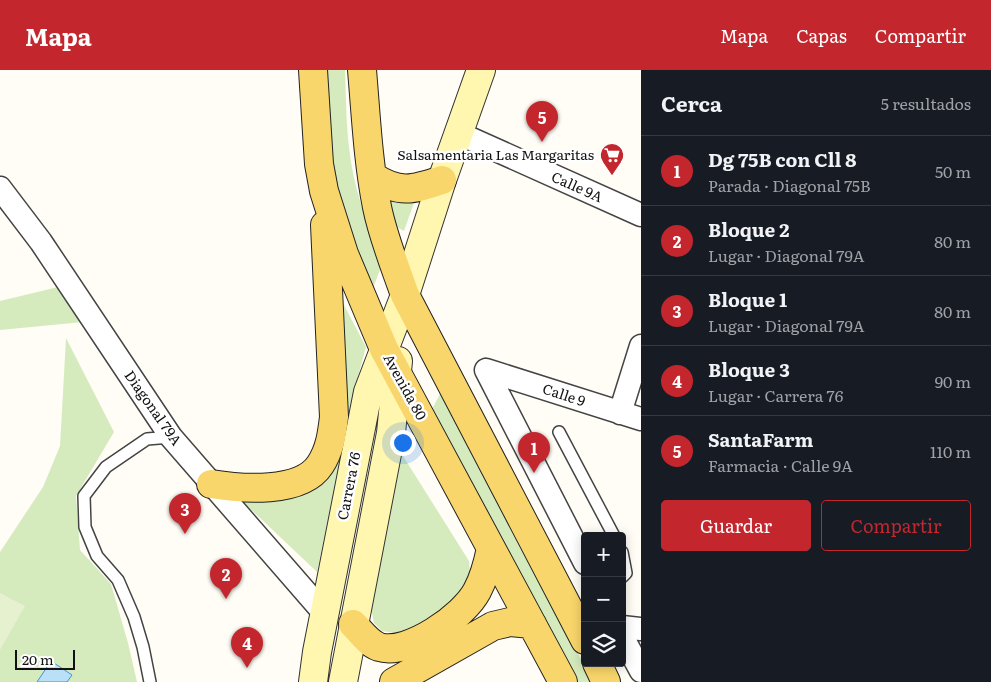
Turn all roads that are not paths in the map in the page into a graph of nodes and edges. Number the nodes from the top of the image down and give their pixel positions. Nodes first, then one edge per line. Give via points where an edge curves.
1 (313, 70) edge
2 (362, 70) edge
3 (481, 70) edge
4 (458, 133) junction
5 (372, 176) junction
6 (442, 180) junction
7 (0, 188) edge
8 (324, 191) junction
9 (641, 215) edge
10 (405, 295) junction
11 (641, 346) edge
12 (390, 361) junction
13 (631, 416) edge
14 (559, 432) dead end
15 (171, 438) junction
16 (211, 484) junction
17 (612, 532) edge
18 (491, 548) junction
19 (581, 555) edge
20 (324, 613) junction
21 (353, 624) junction
22 (532, 624) junction
23 (626, 628) edge
24 (581, 630) edge
25 (641, 630) edge
26 (626, 643) edge
27 (599, 667) edge
28 (641, 671) edge
29 (555, 677) edge
30 (150, 682) edge
31 (313, 682) edge
32 (343, 682) edge
33 (394, 682) edge
34 (606, 682) edge

1 - 8 main road, Avenida 80 via 316,136
2 - 5 main road
3 - 4 main road, Carrera 76
4 - 6 main road, Carrera 76
4 - 9 street, Calle 9A
5 - 6 main road via 395,188 407,189
5 - 10 main road via 385,239
6 - 10 main road, Carrera 76
7 - 15 street, Diagonal 79A via 41,242
8 - 12 main road, Avenida 80 via 344,254
8 - 16 main road via 334,417 327,452 320,466 310,474 281,486 246,488
10 - 12 main road, Carrera 76
10 - 24 main road
11 - 13 street
12 - 18 main road, Avenida 80
12 - 20 main road, Carrera 76 via 368,392
12 - 21 main road, Carrera 76 via 391,433
13 - 19 street, Calle 9 via 486,370
14 - 17 lane
15 - 16 street, Diagonal 79A
15 - 30 lane via 147,439 139,444 106,467 84,496 85,527 97,556 118,580 134,617
16 - 20 street, Diagonal 79A
18 - 21 main road via 484,575 464,610 429,635 410,644 379,647
18 - 22 main road, Avenida 80
20 - 31 main road, Carrera 76
21 - 32 main road, Carrera 76
22 - 29 main road, Avenida 80
22 - 33 main road via 510,622 493,626
23 - 25 street
26 - 28 street
27 - 34 main road

